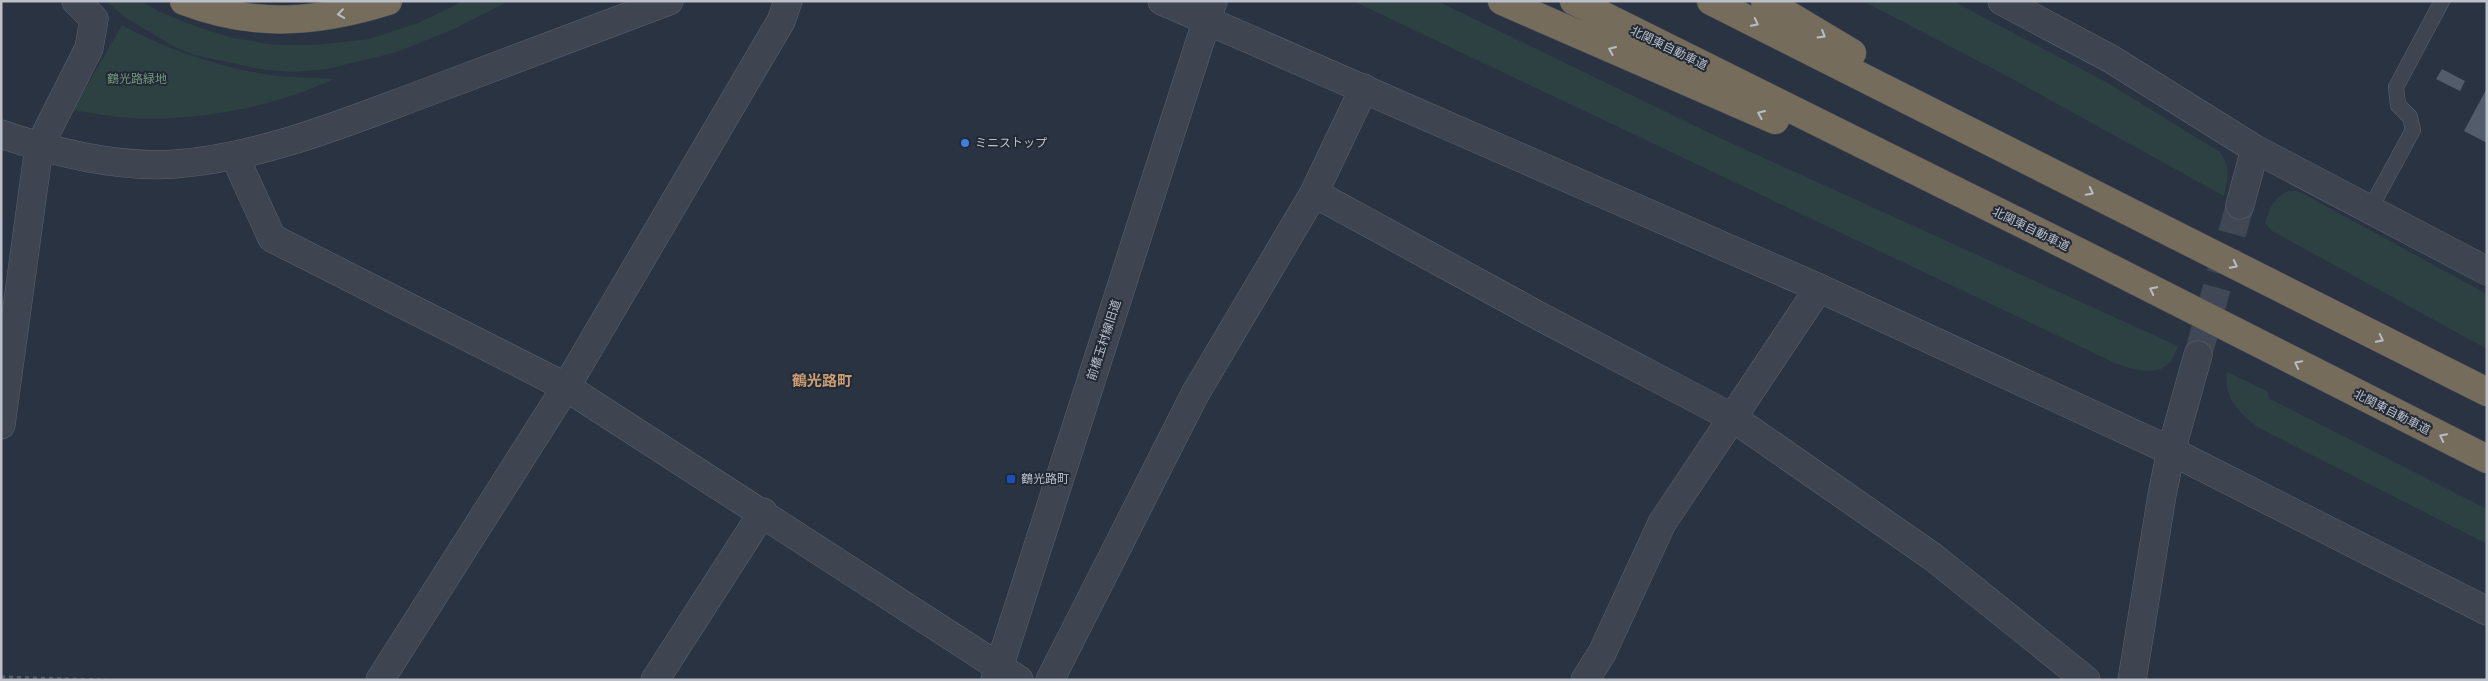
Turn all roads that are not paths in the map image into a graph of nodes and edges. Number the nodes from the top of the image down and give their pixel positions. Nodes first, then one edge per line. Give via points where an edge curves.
1 (76, 1) edge
2 (184, 1) edge
3 (388, 1) edge
4 (669, 1) edge
5 (788, 1) edge
6 (1162, 1) edge
7 (1502, 1) edge
8 (1574, 1) edge
9 (1712, 1) edge
10 (1765, 1) edge
11 (2002, 1) edge
12 (2442, 1) edge
13 (1210, 11) edge
14 (1364, 88) junction
15 (1, 134) edge
16 (39, 147) junction
17 (2255, 149) junction
18 (234, 157) junction
19 (2046, 170) junction
20 (1314, 193) junction
21 (2240, 205) tunnel mouth
22 (2369, 211) junction
23 (2079, 252) junction
24 (2487, 271) edge
25 (1819, 288) junction
26 (2198, 355) tunnel mouth
27 (566, 387) junction
28 (2487, 392) edge
29 (1733, 418) junction
30 (1, 425) edge
31 (2171, 451) junction
32 (2487, 459) edge
33 (763, 512) junction
34 (2487, 611) edge
35 (1004, 676) edge
36 (380, 680) edge
37 (655, 680) edge
38 (1050, 680) edge
39 (1585, 680) edge
40 (2086, 680) edge
41 (2132, 680) edge

1 - 16 street via 94,19 88,48
3 -> 2 highway via 349,13 301,20 253,20 203,9
4 - 18 street via 331,128
5 - 27 street via 781,21
6 - 13 street
23 -> 7 highway
8 - 23 highway, 北関東自動車道
9 -> 19 highway
10 -> 19 highway
11 - 17 street via 2111,59
12 - 22 lane via 2396,87 2398,106 2410,117 2413,130
13 - 14 street
13 - 35 street, 前橋玉村線旧道
14 - 20 street
14 - 25 street
15 - 16 street
16 - 18 street via 110,161 173,164
16 - 30 street
17 - 21 street
17 - 22 street
18 - 27 street via 272,238
19 -> 28 highway
20 - 29 street
20 - 38 street via 1195,394
22 - 24 street
32 -> 23 highway, 北関東自動車道
25 - 29 street
25 - 31 street
26 - 31 street
27 - 33 street
27 - 36 street
29 - 39 street via 1662,523 1602,652
29 - 40 street via 1933,557
31 - 34 street
31 - 41 street
33 - 35 street
33 - 37 street

